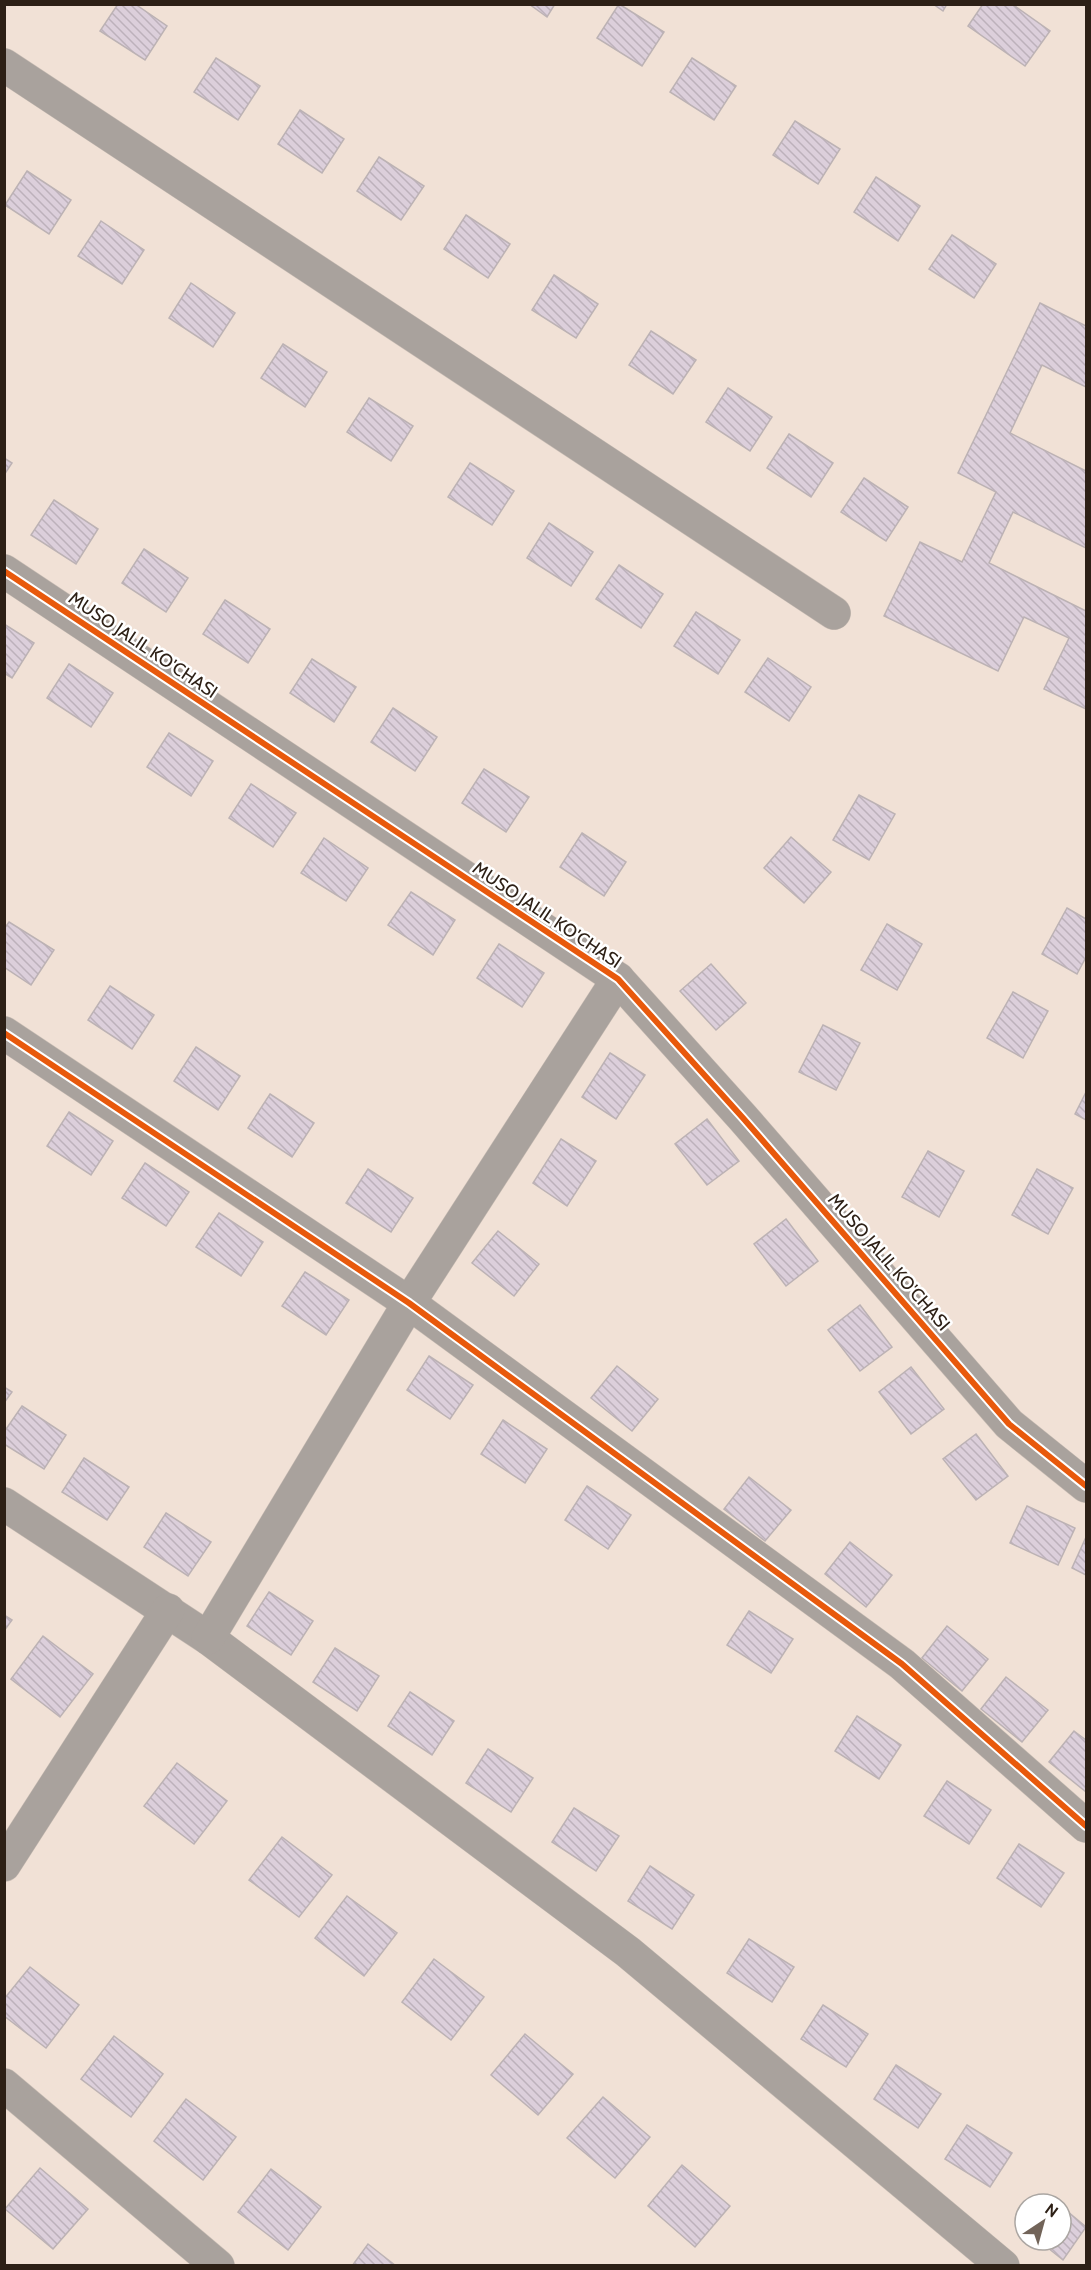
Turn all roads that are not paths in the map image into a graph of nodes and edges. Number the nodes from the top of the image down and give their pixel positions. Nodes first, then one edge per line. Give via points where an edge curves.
1 (4, 64) edge
2 (4, 571) edge
3 (834, 613) dead end
4 (618, 979) junction
5 (4, 1033) edge
6 (409, 1303) junction
7 (1086, 1486) edge
8 (4, 1504) edge
9 (168, 1610) junction
10 (208, 1638) junction
11 (1086, 1826) edge
12 (4, 1865) edge
13 (8, 2096) edge
14 (218, 2265) edge
15 (1003, 2265) edge

1 - 3 street
2 - 4 street, MUSO JALIL KO'CHASI
4 - 6 street
4 - 7 street, MUSO JALIL KO'CHASI via 1009,1424
5 - 6 street
6 - 10 street
6 - 11 street via 902,1664
8 - 9 street
9 - 10 street
9 - 12 street
10 - 15 street via 628,1952
13 - 14 street

